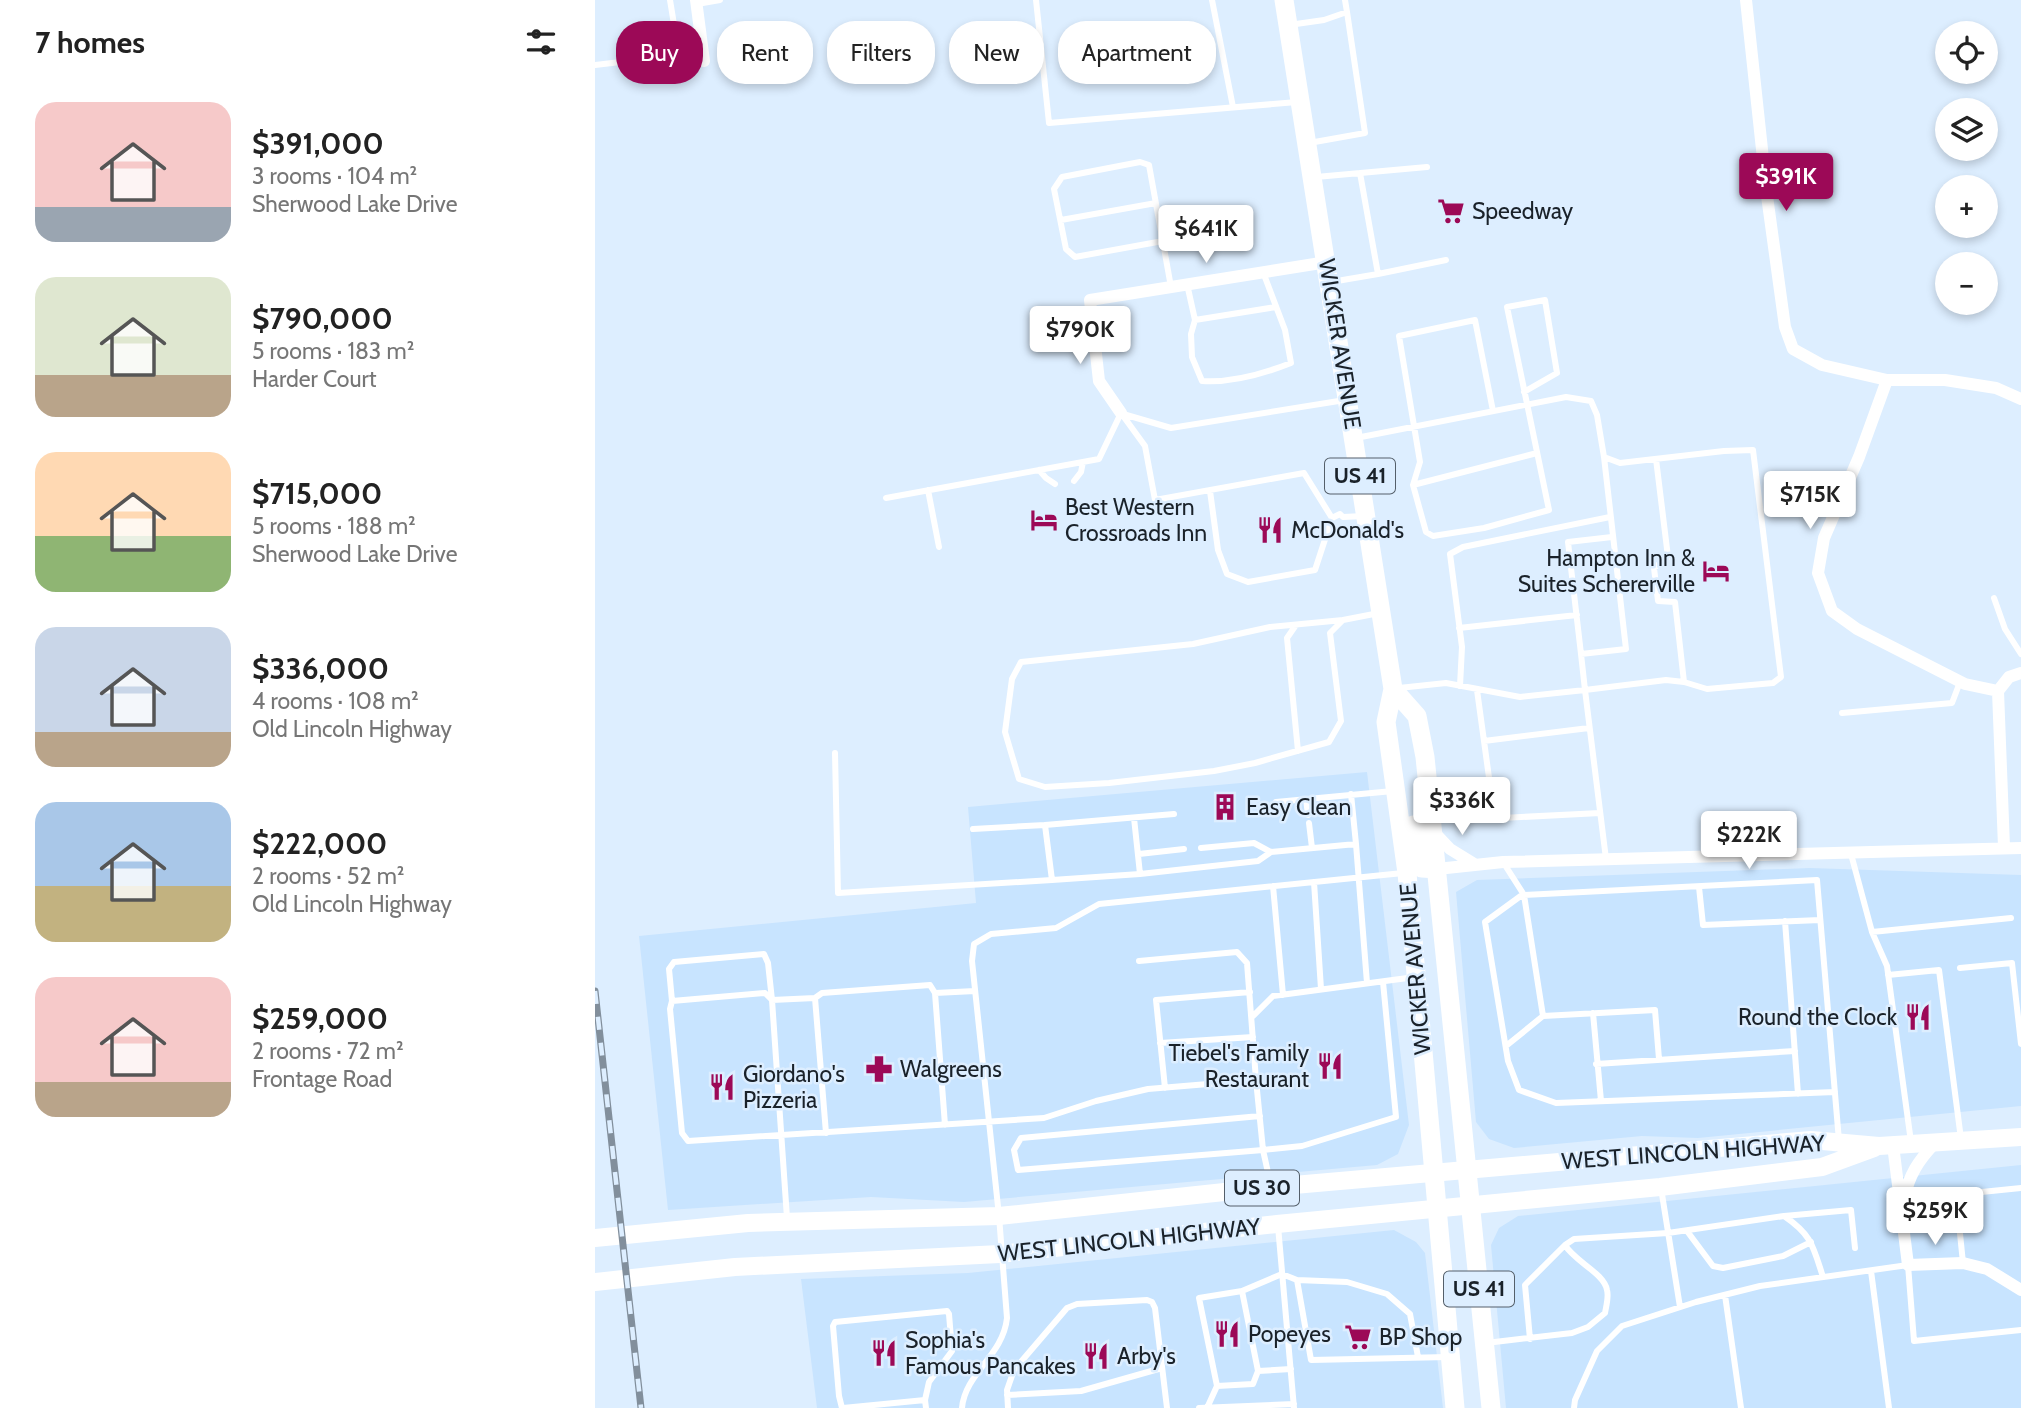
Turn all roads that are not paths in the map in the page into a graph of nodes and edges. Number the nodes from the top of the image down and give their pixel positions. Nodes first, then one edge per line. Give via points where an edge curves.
1 (670, 0) edge
2 (720, 0) edge
3 (1036, 0) edge
4 (1212, 0) edge
5 (1285, 0) edge
6 (1345, 0) edge
7 (1746, 0) edge
8 (697, 2) edge
9 (1347, 12) junction
10 (673, 21) edge
11 (699, 21) edge
12 (1289, 25) junction
13 (616, 62) edge
14 (595, 65) edge
15 (1302, 101) junction
16 (1233, 107) junction
17 (1309, 143) junction
18 (1427, 167) dead end
19 (1360, 173) junction
20 (1314, 177) junction
21 (1156, 203) junction
22 (1061, 220) junction
23 (1163, 241) junction
24 (1445, 260) dead end
25 (1263, 272) junction
26 (1329, 272) junction
27 (1378, 274) junction
28 (1187, 284) junction
29 (1171, 287) junction
30 (1276, 307) junction
31 (1195, 320) junction
32 (1887, 380) junction
33 (1524, 392) junction
34 (2021, 399) edge
35 (1348, 400) junction
36 (1527, 404) junction
37 (1493, 411) junction
38 (1121, 413) junction
39 (1414, 426) junction
40 (1355, 439) junction
41 (1537, 453) junction
42 (1604, 457) junction
43 (1656, 459) junction
44 (1083, 462) junction
45 (1039, 470) junction
46 (1074, 481) dead end
47 (1055, 484) dead end
48 (1413, 485) junction
49 (928, 490) junction
50 (1210, 491) junction
51 (886, 498) dead end
52 (1366, 516) junction
53 (1610, 517) junction
54 (1332, 518) junction
55 (1612, 537) junction
56 (939, 547) dead end
57 (1994, 598) dead end
58 (1381, 612) junction
59 (1577, 615) junction
60 (1343, 620) junction
61 (1296, 625) junction
62 (1459, 628) junction
63 (1581, 654) junction
64 (2021, 654) edge
65 (2021, 673) edge
66 (1684, 682) junction
67 (1960, 682) junction
68 (1460, 686) junction
69 (1393, 689) junction
70 (1477, 690) junction
71 (1585, 690) junction
72 (1998, 691) junction
73 (1842, 713) dead end
74 (1589, 728) junction
75 (1484, 741) junction
76 (1298, 751) junction
77 (835, 753) dead end
78 (1395, 791) junction
79 (1351, 794) junction
80 (1306, 799) junction
81 (1276, 802) dead end
82 (1600, 813) junction
83 (1174, 814) dead end
84 (1133, 818) junction
85 (1045, 825) junction
86 (973, 829) dead end
87 (1433, 831) junction
88 (1356, 844) junction
89 (2004, 847) junction
90 (1201, 848) dead end
91 (1312, 848) junction
92 (2021, 848) edge
93 (1184, 849) dead end
94 (1271, 852) junction
95 (1851, 852) junction
96 (1139, 854) junction
97 (1606, 859) junction
98 (1503, 862) junction
99 (1476, 865) junction
100 (1437, 869) junction
101 (1406, 873) junction
102 (1140, 874) junction
103 (1359, 877) junction
104 (1052, 880) junction
105 (1314, 882) junction
106 (1273, 886) junction
107 (1699, 887) junction
108 (1524, 895) junction
109 (2011, 918) dead end
110 (1820, 920) junction
111 (1785, 922) junction
112 (1871, 932) junction
113 (1139, 961) dead end
114 (1960, 968) dead end
115 (1888, 975) junction
116 (1416, 977) junction
117 (1383, 982) junction
118 (1367, 983) junction
119 (1321, 989) junction
120 (975, 991) junction
121 (1249, 992) junction
122 (935, 993) junction
123 (1283, 995) junction
124 (815, 998) junction
125 (772, 999) junction
126 (672, 1001) junction
127 (1593, 1013) junction
128 (1543, 1016) junction
129 (1252, 1017) junction
130 (1253, 1037) junction
131 (1160, 1044) junction
132 (2021, 1044) edge
133 (1506, 1046) junction
134 (1795, 1051) junction
135 (1659, 1059) junction
136 (1596, 1064) junction
137 (1257, 1080) junction
138 (1165, 1088) junction
139 (1835, 1092) junction
140 (1798, 1094) junction
141 (1601, 1101) junction
142 (1260, 1116) junction
143 (989, 1122) junction
144 (945, 1125) junction
145 (826, 1133) junction
146 (781, 1136) junction
147 (2021, 1138) edge
148 (1961, 1141) junction
149 (1839, 1143) junction
150 (1935, 1143) junction
151 (1912, 1144) junction
152 (1886, 1146) junction
153 (1263, 1150) junction
154 (1468, 1170) junction
155 (1432, 1173) junction
156 (1271, 1187) junction
157 (1661, 1188) junction
158 (2021, 1188) edge
159 (1471, 1206) junction
160 (1436, 1209) junction
161 (1901, 1213) junction
162 (999, 1216) junction
163 (1784, 1216) junction
164 (787, 1221) junction
165 (1277, 1224) junction
166 (1687, 1231) junction
167 (1668, 1233) junction
168 (595, 1238) edge
169 (1811, 1242) junction
170 (1565, 1245) junction
171 (1855, 1248) dead end
172 (1000, 1254) junction
173 (1963, 1263) junction
174 (1908, 1265) junction
175 (1871, 1271) junction
176 (1282, 1275) junction
177 (1823, 1277) junction
178 (1297, 1280) junction
179 (595, 1282) edge
180 (2021, 1290) edge
181 (1242, 1291) junction
182 (1724, 1295) junction
183 (1679, 1307) junction
184 (2021, 1330) edge
185 (1530, 1339) junction
186 (1484, 1343) junction
187 (1418, 1357) junction
188 (1450, 1357) junction
189 (1162, 1367) junction
190 (1291, 1369) junction
191 (1258, 1371) junction
192 (1217, 1386) junction
193 (1007, 1395) junction
194 (925, 1400) junction
195 (1294, 1406) edge
196 (842, 1408) edge
197 (926, 1408) edge
198 (962, 1408) edge
199 (1008, 1408) edge
200 (1167, 1408) edge
201 (1199, 1408) edge
202 (1207, 1408) edge
203 (1455, 1408) edge
204 (1491, 1408) edge
205 (1574, 1408) edge
206 (1741, 1408) edge
207 (1889, 1408) edge

1 - 10 lane
2 - 8 lane
3 - 16 lane via 1049,122
4 - 16 lane
5 - 12 highway, WICKER AVENUE / US 41
6 - 9 lane
7 - 32 street via 1767,196 1785,327 1793,349 1822,365
8 - 11 street
9 - 12 lane
9 - 17 lane via 1365,133
12 - 15 highway, WICKER AVENUE / US 41
13 - 14 lane
15 - 16 lane
15 - 17 highway, WICKER AVENUE / US 41
17 - 20 highway, WICKER AVENUE / US 41
18 - 19 lane
19 - 20 lane
19 - 27 lane
20 - 26 highway, WICKER AVENUE / US 41
21 - 22 lane
21 - 22 lane via 1149,165 1140,162 1062,177 1054,188
21 - 23 lane
22 - 23 lane via 1066,248 1075,257
23 - 29 lane
24 - 27 lane
25 - 26 street
25 - 28 street
25 - 30 lane
26 - 27 lane
26 - 35 highway, WICKER AVENUE / US 41
28 - 29 street
28 - 31 lane
29 - 38 street via 1090,300 1098,381
30 - 31 lane
30 - 31 lane via 1291,363 1266,373 1216,382 1202,381 1192,357
32 - 34 street via 1958,382 1996,388
32 - 67 street via 1824,538 1818,573 1832,611 1857,629
33 - 33 lane via 1507,307 1545,300 1557,373
33 - 36 lane
35 - 38 lane via 1171,428
35 - 40 highway, WICKER AVENUE / US 41
36 - 37 lane
36 - 41 lane
36 - 42 lane via 1566,397 1591,401
37 - 39 lane
37 - 39 lane via 1475,320 1399,336
38 - 44 lane via 1099,459
38 - 50 lane via 1145,446 1155,500
39 - 40 lane
39 - 48 lane via 1420,462
40 - 52 highway, WICKER AVENUE / US 41
41 - 48 lane
41 - 48 lane via 1549,510 1517,520 1433,536 1426,532
42 - 43 lane via 1619,463
42 - 53 lane
43 - 66 lane via 1668,556 1654,568 1658,601 1675,602
43 - 66 lane via 1753,450 1781,677 1773,683 1707,689
44 - 45 lane
44 - 46 lane
45 - 47 lane
45 - 49 lane
49 - 51 lane
49 - 56 lane
50 - 54 lane via 1304,473
50 - 54 lane via 1217,551 1227,574 1248,582 1315,570
52 - 54 lane via 1340,514
52 - 58 highway, WICKER AVENUE / US 41
53 - 55 lane
53 - 62 lane via 1463,547 1450,554
55 - 59 lane via 1569,542
55 - 63 lane via 1626,649
57 - 64 lane via 2005,629
58 - 60 lane
58 - 69 highway, WICKER AVENUE / US 41
59 - 62 lane
59 - 63 lane
60 - 61 lane
60 - 76 lane via 1330,633 1341,722 1329,741
61 - 76 lane via 1287,638
61 - 76 lane via 1193,644 1021,662 1012,679 1005,732 1020,779 1045,787 1214,771
62 - 68 lane
63 - 71 lane
65 - 72 street via 2009,677
66 - 71 lane via 1665,680
67 - 72 street
67 - 73 lane via 1952,703
68 - 69 lane via 1446,682
68 - 70 lane
69 - 78 highway, WICKER AVENUE / US 41 via 1386,722
69 - 87 highway, WICKER AVENUE / US 41 via 1417,716
70 - 71 lane via 1520,697
70 - 75 lane
71 - 74 lane
72 - 89 street
74 - 75 lane
74 - 82 lane
75 - 82 lane via 1493,814 1502,818
77 - 104 lane via 838,893
78 - 79 lane
78 - 100 highway via 1408,797 1422,867
78 - 101 highway, WICKER AVENUE / US 41
79 - 80 lane
79 - 88 lane
80 - 81 lane
80 - 91 lane
82 - 97 lane
83 - 84 lane
84 - 85 lane
84 - 96 lane
85 - 86 lane
85 - 104 lane
87 - 99 street via 1450,849
87 - 100 highway, WICKER AVENUE / US 41
88 - 91 lane
88 - 103 lane
89 - 92 street
89 - 95 street
90 - 94 lane via 1254,843
91 - 94 lane
93 - 96 lane
94 - 102 lane via 1258,861
95 - 97 street
95 - 112 lane
96 - 102 lane
97 - 98 street
98 - 99 street
98 - 108 lane
99 - 100 street
100 - 154 highway, WICKER AVENUE / US 41
101 - 103 lane
101 - 116 highway, WICKER AVENUE / US 41
102 - 104 lane
103 - 105 lane
103 - 118 lane
105 - 106 lane
105 - 119 lane
106 - 120 lane via 1100,904 1056,928 991,934 974,944
106 - 123 lane
107 - 108 lane
107 - 110 lane via 1817,880
107 - 111 lane via 1703,925
108 - 128 lane
108 - 133 lane via 1485,922
109 - 112 lane
110 - 111 lane
110 - 139 lane
111 - 134 lane
112 - 115 lane
113 - 121 lane via 1237,952 1247,963
114 - 132 lane via 2012,963
115 - 148 lane via 1938,971
115 - 151 lane
116 - 117 lane
116 - 155 highway, WICKER AVENUE / US 41
117 - 118 lane
117 - 153 lane via 1396,1117 1302,1146
118 - 119 lane
119 - 123 lane
120 - 122 lane
120 - 143 lane
121 - 129 lane
121 - 131 lane via 1156,1000
122 - 124 lane via 930,985 822,993
122 - 144 lane
123 - 129 lane via 1273,996
124 - 125 lane
124 - 145 lane
125 - 126 lane via 765,993
125 - 126 lane via 764,954 674,962 669,969
125 - 146 lane
126 - 146 lane via 683,1133 688,1141
127 - 128 lane
127 - 135 lane via 1655,1010
127 - 136 lane
128 - 133 lane
129 - 130 lane
130 - 131 lane
130 - 137 lane
131 - 138 lane
133 - 141 lane via 1519,1090 1556,1102
134 - 135 lane
134 - 140 lane
135 - 136 lane
136 - 141 lane
137 - 138 lane
137 - 142 lane
138 - 143 lane via 1096,1101 1044,1118
139 - 140 lane
139 - 149 lane
140 - 141 lane
142 - 153 lane
142 - 153 lane via 1021,1138 1014,1150 1018,1170
143 - 144 lane
143 - 162 lane
144 - 145 lane
145 - 146 lane
146 - 164 lane
147 - 148 main road, US 30
148 - 150 main road, US 30
149 - 152 main road, WEST LINCOLN HIGHWAY / US 30
149 - 154 main road, WEST LINCOLN HIGHWAY / US 30 via 1811,1140
150 - 151 main road, US 30
150 - 161 street via 1908,1179
151 - 152 main road, US 30
152 - 157 main road, WEST LINCOLN HIGHWAY / US 30 via 1822,1167
152 - 161 street
153 - 156 lane
154 - 155 main road, WEST LINCOLN HIGHWAY / US 30
154 - 159 highway, US 41
155 - 156 main road, WEST LINCOLN HIGHWAY / US 30
155 - 160 highway, WICKER AVENUE / US 41
156 - 162 main road, WEST LINCOLN HIGHWAY / US 30
157 - 159 main road, WEST LINCOLN HIGHWAY / US 30
157 - 167 lane
158 - 173 lane via 1962,1195 1957,1204
159 - 160 main road, WEST LINCOLN HIGHWAY / US 30
159 - 186 highway, US 41
160 - 165 main road, WEST LINCOLN HIGHWAY / US 30
160 - 188 highway, US 41
161 - 174 street
162 - 164 main road, WEST LINCOLN HIGHWAY / US 30
162 - 172 lane
163 - 166 lane
163 - 169 lane via 1802,1228
163 - 171 lane via 1851,1210
164 - 168 main road, WEST LINCOLN HIGHWAY / US 30
165 - 172 main road, WEST LINCOLN HIGHWAY / US 30
165 - 176 lane
166 - 167 lane
166 - 169 lane via 1713,1266 1723,1268 1783,1256
167 - 170 lane via 1574,1240
167 - 183 lane
169 - 177 lane
170 - 185 lane via 1525,1285
170 - 185 lane via 1601,1279 1607,1290 1605,1313 1572,1333
172 - 179 main road, WEST LINCOLN HIGHWAY / US 30 via 735,1267
172 - 198 lane via 1005,1330 995,1352 965,1391
173 - 174 street
173 - 180 street via 1987,1269
174 - 175 lane
174 - 184 lane via 1914,1341
175 - 177 lane
175 - 207 lane
176 - 178 lane
176 - 181 lane
176 - 190 lane
177 - 182 lane
178 - 187 lane via 1347,1282 1387,1294 1411,1314
178 - 187 lane via 1311,1360
181 - 191 lane
181 - 192 lane via 1199,1298
182 - 183 lane
182 - 206 lane
183 - 205 lane via 1622,1326 1597,1351
185 - 186 lane
186 - 204 highway, US 41
187 - 188 lane
188 - 203 highway, US 41
189 - 193 lane via 1080,1391
189 - 193 lane via 1152,1302 1077,1304 1057,1317 1014,1370
189 - 200 lane
190 - 191 lane
190 - 195 lane
191 - 192 lane via 1253,1384
192 - 202 lane
193 - 199 lane
194 - 196 lane
194 - 196 lane via 929,1382 952,1351 947,1311 835,1322
194 - 197 lane
195 - 202 lane
201 - 202 lane

